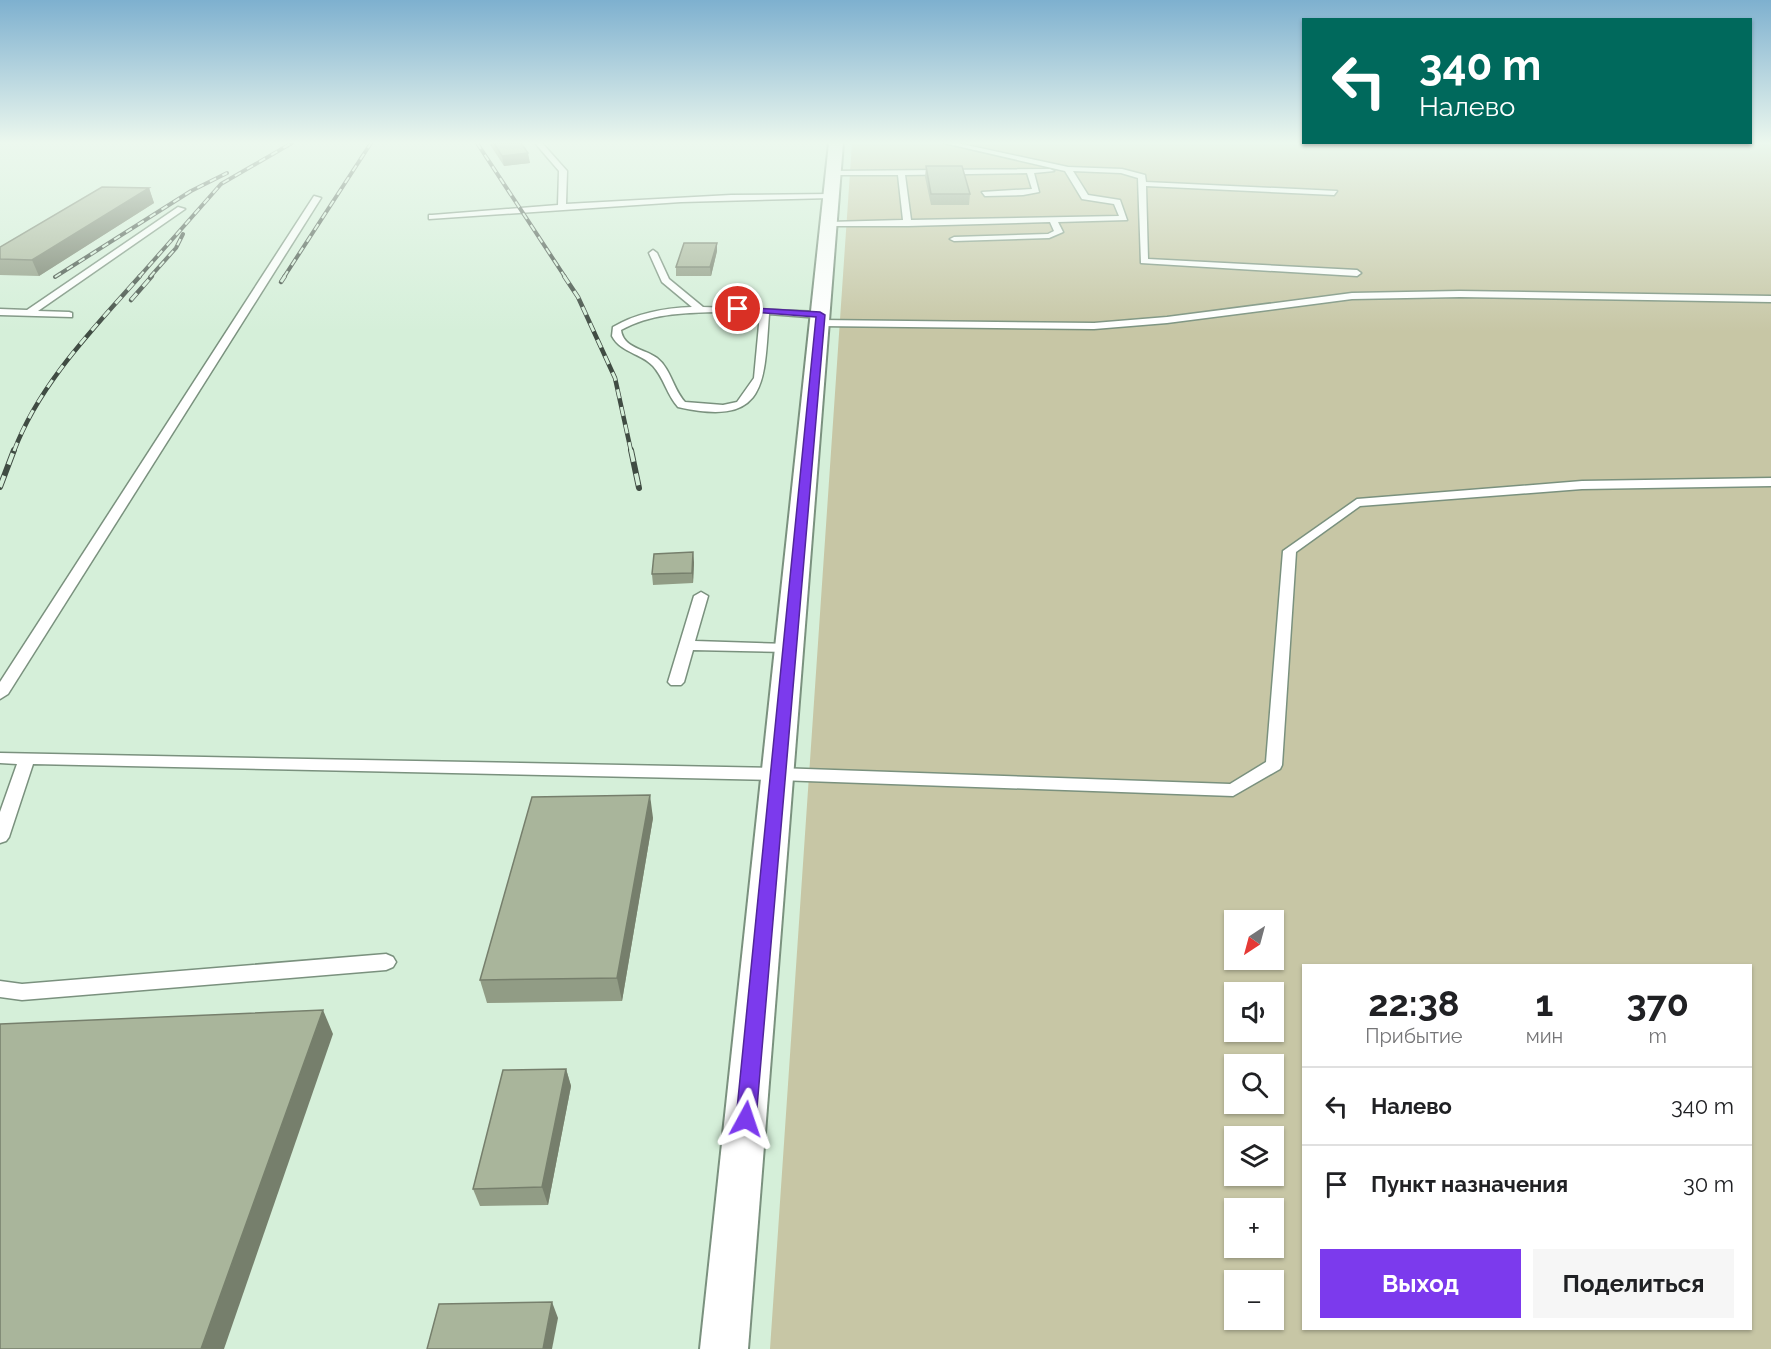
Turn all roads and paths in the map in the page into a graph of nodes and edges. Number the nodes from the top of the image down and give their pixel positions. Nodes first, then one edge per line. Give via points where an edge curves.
1 (312, 206) edge
2 (580, 206) edge
3 (830, 206) edge
4 (855, 206) edge
5 (906, 206) edge
6 (1119, 206) edge
7 (1143, 206) edge
8 (562, 207) joint
9 (181, 209) dead end
10 (432, 217) dead end
11 (1054, 221) junction
12 (908, 224) junction
13 (954, 238) dead end
14 (653, 254) dead end
15 (1357, 273) dead end
16 (1771, 299) edge
17 (701, 310) junction
18 (765, 311) junction
19 (0, 312) edge
20 (29, 313) junction
21 (69, 315) dead end
22 (820, 319) junction
23 (1771, 482) edge
24 (701, 596) dead end
25 (687, 645) junction
26 (789, 648) junction
27 (676, 682) dead end
28 (0, 694) edge
29 (0, 758) edge
30 (27, 758) junction
31 (778, 774) junction
32 (0, 837) edge
33 (386, 962) dead end
34 (0, 989) edge
35 (724, 1349) edge

1 - 28 lane
2 - 8 lane
3 - 22 street
4 - 12 lane
5 - 12 lane
6 - 11 lane via 1124,218
7 - 15 lane via 1144,261
8 - 10 lane
9 - 20 lane
11 - 12 lane
11 - 13 lane via 1059,232 1049,236
14 - 17 lane via 664,280
16 - 22 lane via 1352,296 1094,326
17 - 18 lane
17 - 18 lane via 637,317 616,328 619,342 654,361 677,401 688,408 723,408 747,399 759,378
18 - 22 lane
19 - 20 lane
20 - 21 lane
22 - 26 street
23 - 31 lane via 1582,485 1357,503 1290,551 1274,765 1233,790
24 - 25 lane
25 - 26 lane
25 - 27 lane
26 - 31 street
29 - 30 lane
30 - 31 lane
30 - 32 lane
31 - 35 street
33 - 34 lane via 22,992

